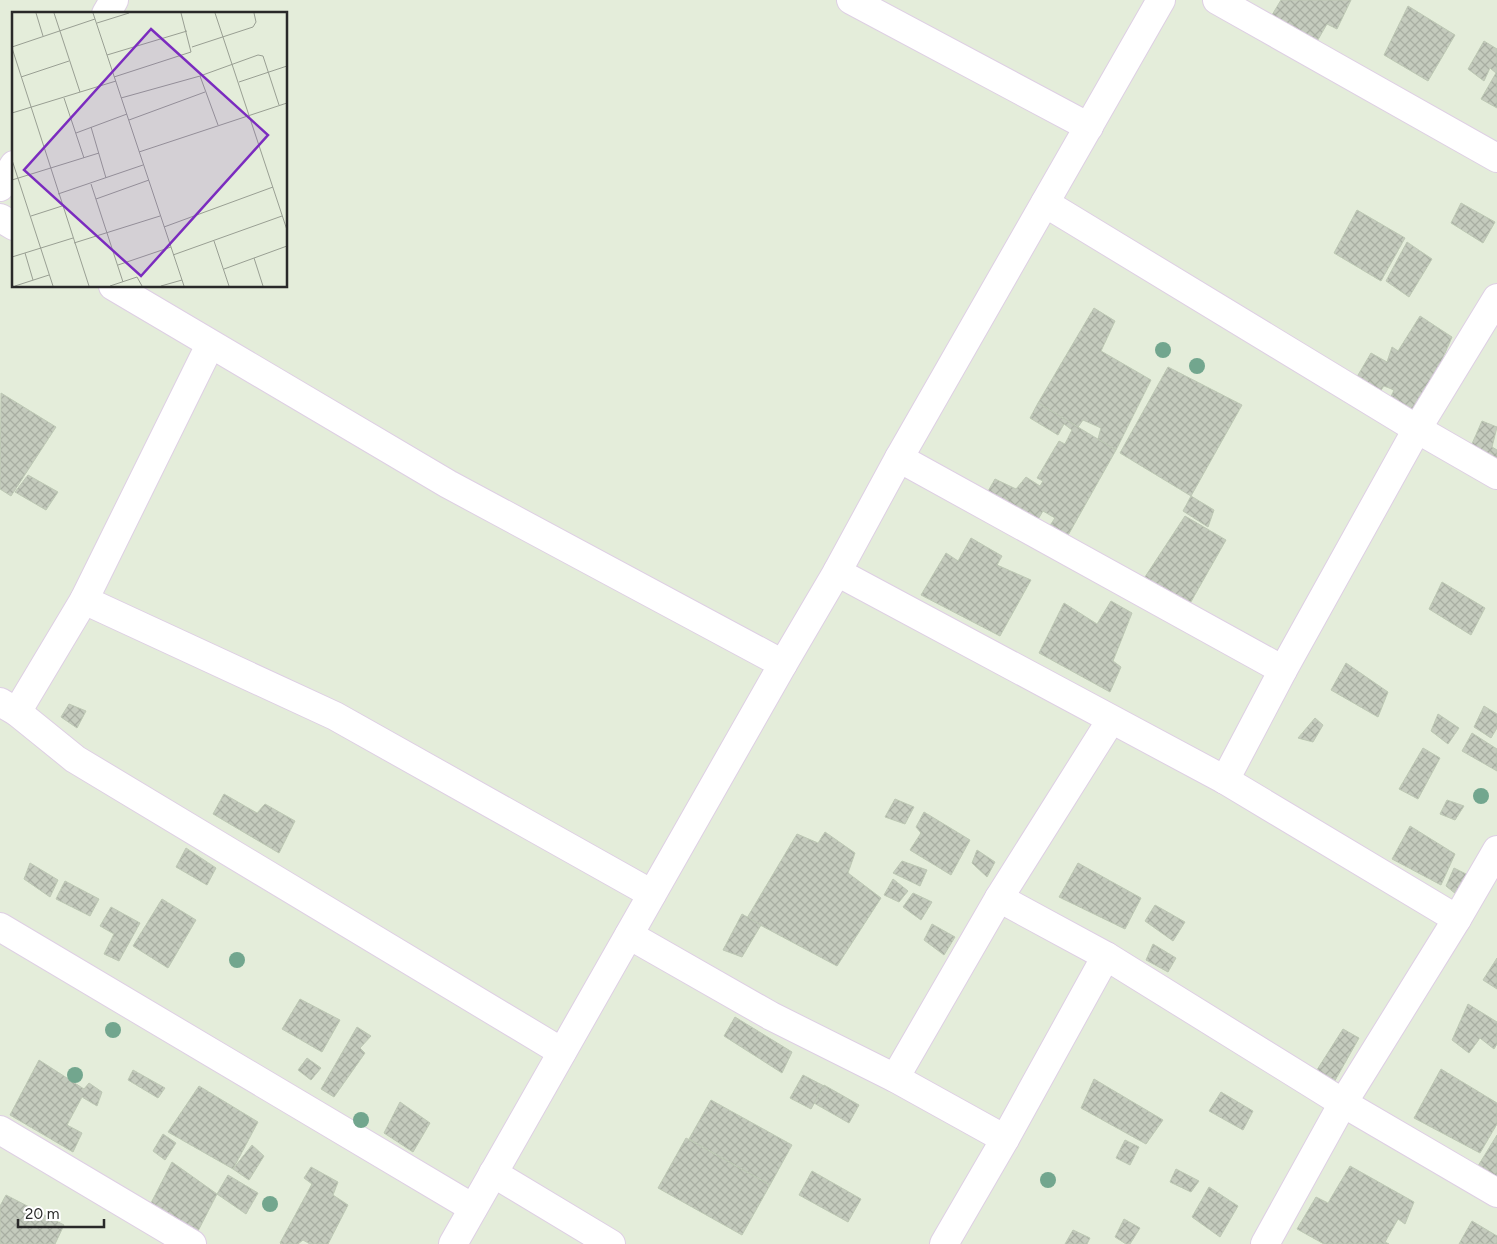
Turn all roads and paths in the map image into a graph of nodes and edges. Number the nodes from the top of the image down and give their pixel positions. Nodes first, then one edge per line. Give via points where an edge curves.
1 (114, 0) edge
2 (851, 0) edge
3 (1161, 0) edge
4 (1217, 0) edge
5 (107, 12) edge
6 (1089, 127) junction
7 (1497, 158) edge
8 (12, 168) edge
9 (0, 186) edge
10 (1045, 203) junction
11 (0, 218) edge
12 (12, 225) edge
13 (116, 288) edge
14 (1497, 298) edge
15 (210, 345) junction
16 (1417, 429) junction
17 (899, 458) junction
18 (1497, 475) edge
19 (837, 572) junction
20 (84, 600) junction
21 (783, 664) junction
22 (1282, 670) junction
23 (9, 707) edge
24 (1111, 720) junction
25 (1225, 780) junction
26 (1497, 850) edge
27 (652, 894) junction
28 (999, 898) junction
29 (1457, 918) junction
30 (0, 927) edge
31 (628, 936) junction
32 (1106, 956) junction
33 (562, 1052) junction
34 (895, 1078) junction
35 (1343, 1104) junction
36 (0, 1130) edge
37 (1005, 1139) junction
38 (493, 1173) junction
39 (1497, 1193) edge
40 (473, 1208) junction
41 (192, 1244) edge
42 (453, 1244) edge
43 (611, 1244) edge
44 (944, 1244) edge
45 (1265, 1244) edge

1 - 5 street
2 - 6 street
3 - 6 street
4 - 7 street
6 - 10 street
8 - 9 street
10 - 16 street
10 - 17 street
11 - 12 street
13 - 15 street
14 - 16 street
15 - 20 street
15 - 21 street via 448,484
16 - 18 street
16 - 22 street
17 - 19 street
17 - 22 street
19 - 21 street
19 - 24 street
20 - 23 street
20 - 27 street via 335,716
21 - 27 street
22 - 25 street
23 - 33 street via 75,759
24 - 25 street
24 - 28 street
25 - 29 street
26 - 29 street
27 - 31 street
28 - 32 street
28 - 34 street
29 - 35 street
30 - 40 street
31 - 33 street
31 - 34 street via 771,1016
32 - 35 street
32 - 37 street
33 - 38 street
34 - 37 street
35 - 39 street
35 - 45 street
36 - 41 street
37 - 44 street
38 - 40 street
38 - 43 street
40 - 42 street

